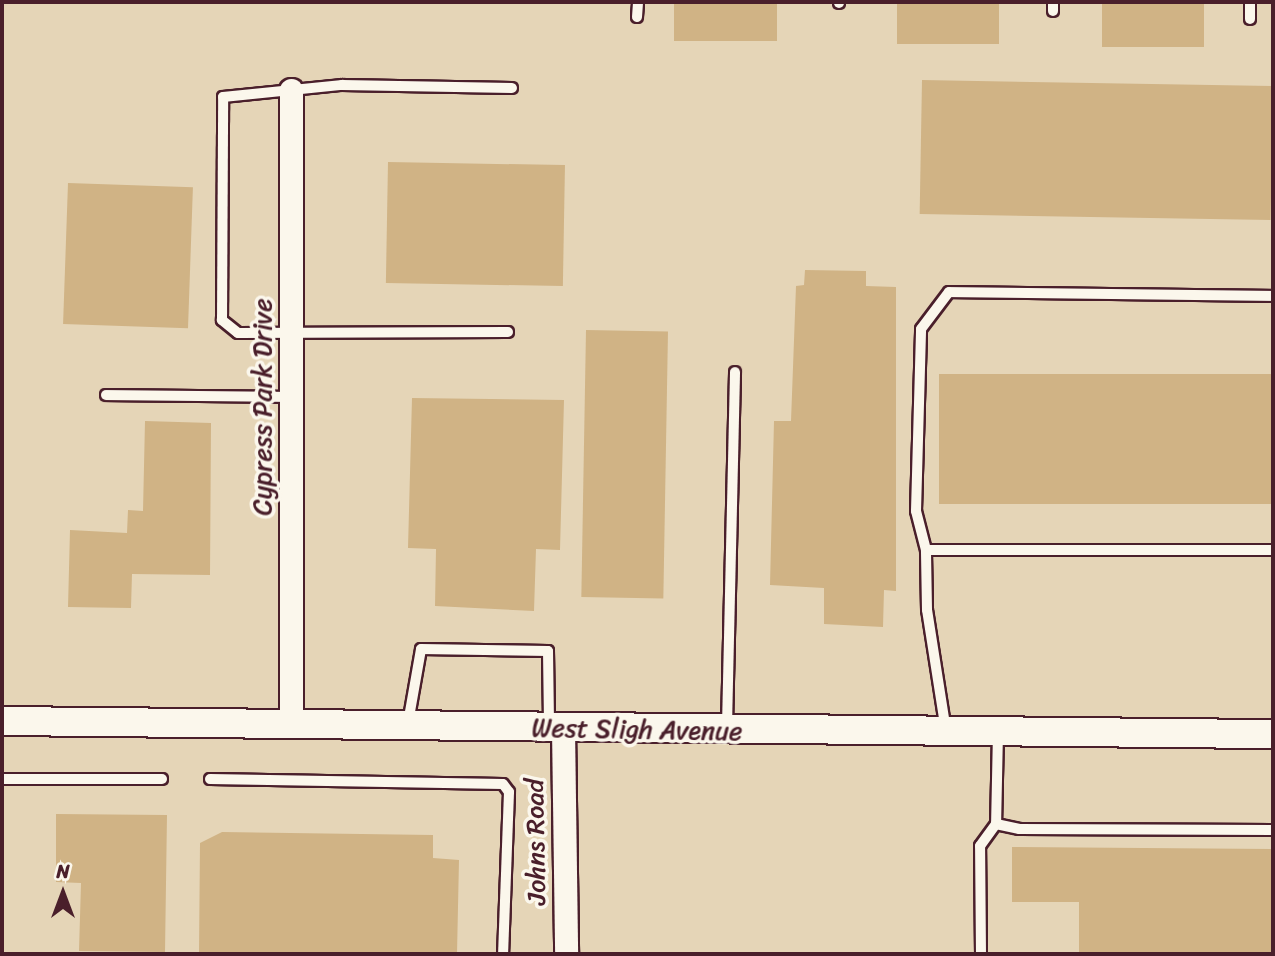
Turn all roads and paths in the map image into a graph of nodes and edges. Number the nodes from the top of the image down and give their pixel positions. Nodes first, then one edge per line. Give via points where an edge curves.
1 (638, 2) edge
2 (1250, 2) edge
3 (638, 17) dead end
4 (1250, 19) dead end
5 (512, 88) dead end
6 (291, 90) junction
7 (1273, 296) edge
8 (291, 329) junction
9 (508, 332) dead end
10 (735, 372) dead end
11 (106, 395) dead end
12 (291, 397) junction
13 (1273, 550) edge
14 (926, 551) junction
15 (2, 721) edge
16 (291, 725) junction
17 (408, 726) junction
18 (556, 728) junction
19 (946, 731) junction
20 (726, 732) junction
21 (998, 732) junction
22 (1273, 734) edge
23 (2, 779) edge
24 (162, 779) dead end
25 (210, 779) dead end
26 (996, 824) junction
27 (1273, 830) edge
28 (503, 954) edge
29 (566, 954) edge
30 (981, 954) edge

1 - 3 lane
2 - 4 lane
5 - 6 lane via 408,83
6 - 8 street, Cypress Park Drive
6 - 8 lane via 223,97 222,320 238,333
7 - 14 lane via 949,292 922,329 916,511
8 - 9 lane
8 - 12 street, Cypress Park Drive
10 - 20 lane
11 - 12 lane
12 - 16 street, Cypress Park Drive
13 - 14 lane
14 - 19 lane via 927,610
15 - 16 street, West Sligh Avenue
16 - 17 street, West Sligh Avenue
17 - 18 street, West Sligh Avenue
17 - 18 lane via 421,649 548,651
18 - 20 street, West Sligh Avenue
18 - 29 street, Johns Road
19 - 20 street, West Sligh Avenue
19 - 21 street, West Sligh Avenue
21 - 22 street, West Sligh Avenue
21 - 26 lane
23 - 24 lane
25 - 28 lane via 503,784 509,792
26 - 27 lane via 1018,829
26 - 30 lane via 980,846

